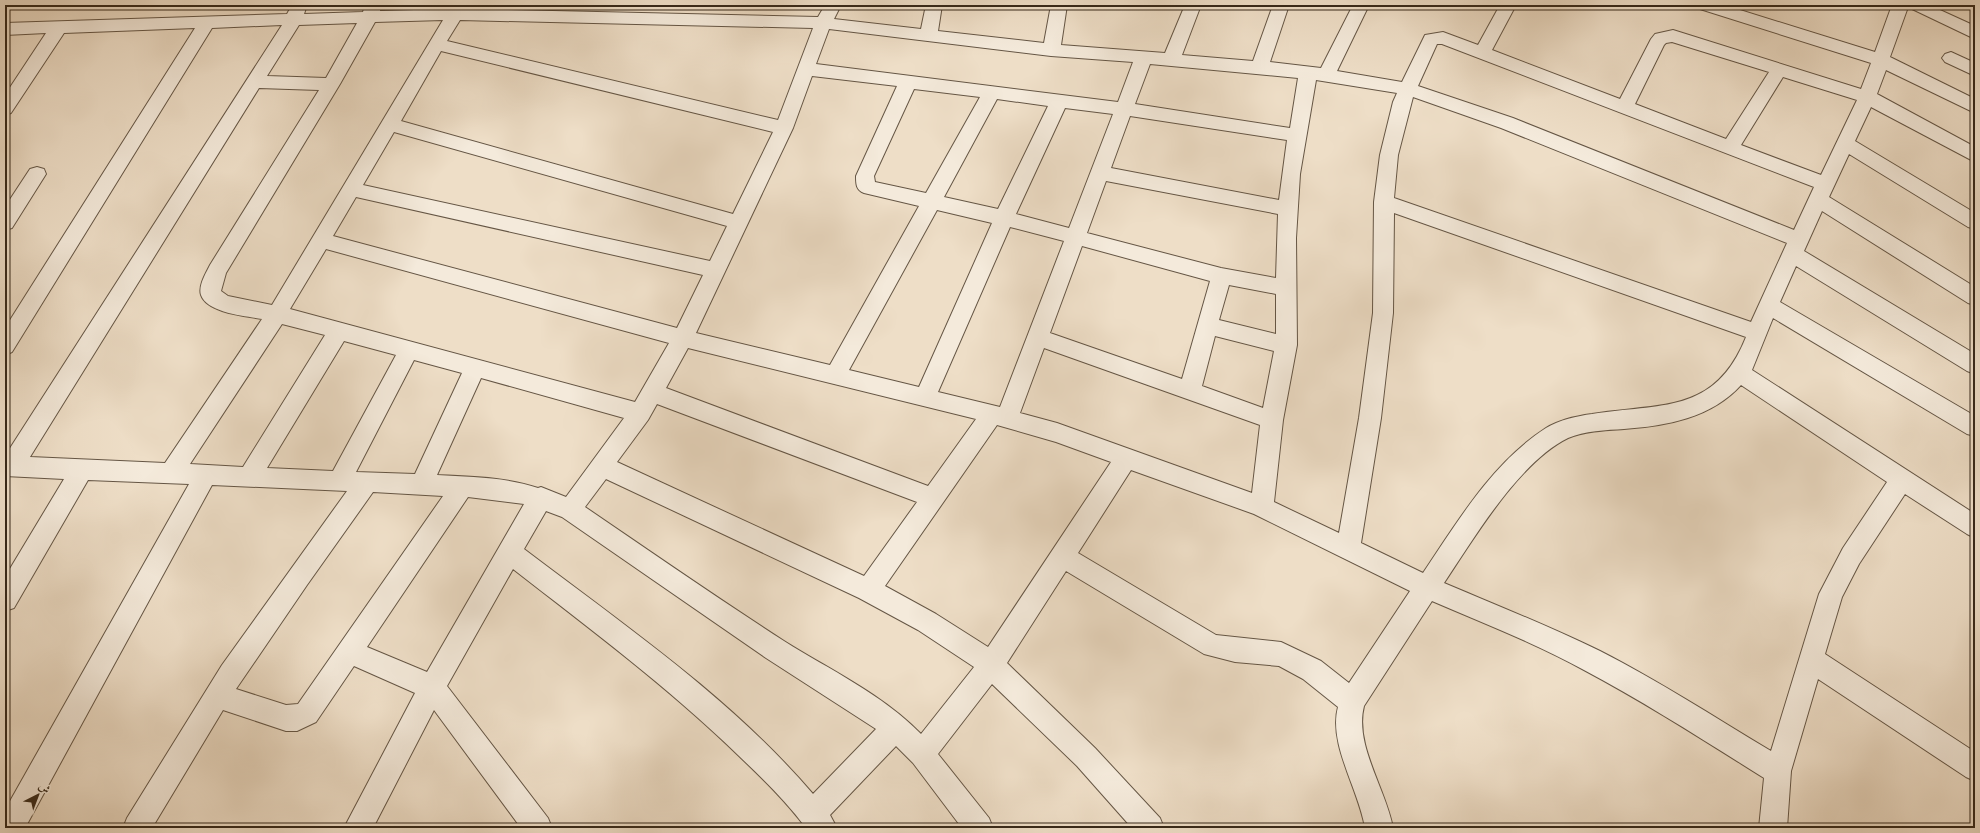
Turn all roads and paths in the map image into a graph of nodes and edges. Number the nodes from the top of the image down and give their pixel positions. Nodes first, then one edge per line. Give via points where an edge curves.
1 (234, 5) edge
2 (731, 5) edge
3 (833, 5) edge
4 (934, 5) edge
5 (1059, 5) edge
6 (1193, 5) edge
7 (1281, 5) edge
8 (1361, 5) edge
9 (1508, 5) edge
10 (1706, 5) edge
11 (1900, 5) edge
12 (1915, 5) edge
13 (458, 9) edge
14 (412, 10) edge
15 (531, 10) edge
16 (371, 11) edge
17 (297, 12) edge
18 (603, 12) edge
19 (217, 21) junction
20 (727, 22) junction
21 (823, 23) junction
22 (59, 27) junction
23 (5, 29) edge
24 (1975, 33) edge
25 (928, 36) junction
26 (438, 45) junction
27 (1051, 50) junction
28 (1482, 53) junction
29 (1951, 58) dead end
30 (1143, 59) junction
31 (1171, 60) junction
32 (1881, 60) junction
33 (1260, 67) junction
34 (806, 69) junction
35 (1779, 70) junction
36 (1975, 70) edge
37 (1317, 74) junction
38 (253, 82) junction
39 (908, 82) junction
40 (331, 84) junction
41 (1408, 89) junction
42 (992, 92) junction
43 (1867, 97) junction
44 (1059, 101) junction
45 (1625, 106) junction
46 (1975, 107) edge
47 (1124, 109) junction
48 (5, 110) edge
49 (390, 124) junction
50 (784, 128) junction
51 (1296, 135) junction
52 (1845, 144) junction
53 (1730, 147) junction
54 (1975, 155) edge
55 (1100, 173) junction
56 (37, 174) dead end
57 (351, 189) junction
58 (1821, 191) junction
59 (931, 202) junction
60 (1384, 202) junction
61 (1287, 209) junction
62 (1004, 218) junction
63 (737, 222) junction
64 (1975, 222) edge
65 (5, 223) edge
66 (1076, 239) junction
67 (321, 240) junction
68 (1796, 247) junction
69 (716, 270) junction
70 (1221, 276) junction
71 (1286, 288) junction
72 (1975, 297) edge
73 (1768, 305) junction
74 (277, 314) junction
75 (1208, 326) junction
76 (339, 330) junction
77 (1758, 333) junction
78 (1038, 337) junction
79 (683, 338) junction
80 (1286, 345) junction
81 (5, 346) edge
82 (409, 350) junction
83 (1975, 365) edge
84 (475, 368) junction
85 (1739, 373) junction
86 (835, 376) junction
87 (1190, 391) junction
88 (651, 392) junction
89 (925, 397) junction
90 (640, 413) junction
91 (999, 416) junction
92 (1272, 420) junction
93 (1975, 427) edge
94 (1126, 458) junction
95 (8, 466) edge
96 (602, 466) junction
97 (81, 470) junction
98 (171, 474) junction
99 (206, 475) junction
100 (249, 477) junction
101 (1902, 479) junction
102 (339, 481) junction
103 (367, 482) junction
104 (421, 484) junction
105 (462, 486) junction
106 (541, 497) junction
107 (933, 498) junction
108 (1262, 508) junction
109 (570, 510) junction
110 (1975, 527) edge
111 (1348, 549) junction
112 (509, 552) junction
113 (1062, 556) junction
114 (1427, 587) junction
115 (868, 590) junction
116 (5, 600) edge
117 (349, 652) junction
118 (1812, 660) junction
119 (991, 665) junction
120 (432, 687) junction
121 (218, 696) junction
122 (1352, 702) junction
123 (896, 727) junction
124 (922, 754) junction
125 (1975, 768) edge
126 (1778, 771) junction
127 (818, 821) edge
128 (533, 826) edge
129 (976, 826) edge
130 (10, 828) edge
131 (137, 828) edge
132 (358, 828) edge
133 (1150, 828) edge
134 (1379, 828) edge
135 (1773, 828) edge

1 - 19 street
2 - 20 street
3 - 21 street
4 - 25 street
5 - 27 street
6 - 31 street
7 - 33 street
8 - 37 street
9 - 28 street
10 - 32 street
11 - 32 street
12 - 24 street
13 - 14 street
13 - 15 street
13 - 26 street
14 - 16 street
15 - 18 street
16 - 17 street
16 - 40 street
17 - 19 street
17 - 38 street
18 - 20 street
19 - 22 street
19 - 81 street
20 - 21 street
21 - 25 street
21 - 34 street
22 - 23 street
22 - 48 street
25 - 27 street
26 - 49 street
26 - 50 street
27 - 30 street
28 - 41 street via 1443,38 1431,39
28 - 45 street
29 - 36 street
30 - 31 street
30 - 47 street
31 - 33 street
32 - 43 street
32 - 46 street
33 - 37 street
34 - 39 street
34 - 50 street
35 - 43 street
35 - 45 street via 1673,36 1666,36 1657,43
35 - 53 street
37 - 41 street
37 - 51 street
38 - 40 street
38 - 95 street
39 - 42 street
39 - 59 street via 865,181 866,186 871,188
40 - 74 street via 217,271 211,287 211,294 222,303
41 - 60 street via 1402,102 1389,155
41 - 68 street via 1475,111
42 - 44 street
42 - 59 street
43 - 52 street
43 - 54 street
44 - 47 street
44 - 62 street
45 - 53 street
47 - 51 street
47 - 55 street
49 - 57 street
49 - 63 street
50 - 63 street
51 - 61 street
52 - 58 street
52 - 64 street
53 - 58 street
55 - 61 street
55 - 66 street
56 - 65 street
57 - 67 street
57 - 69 street
58 - 68 street
58 - 72 street
59 - 62 street
59 - 86 street
60 - 77 street
60 - 111 street via 1383,313 1370,418
61 - 71 street
62 - 66 street
62 - 89 street
63 - 69 street
66 - 70 street
66 - 78 street
67 - 74 street
67 - 79 street
68 - 73 street
68 - 83 street
69 - 79 street
70 - 71 street
70 - 75 street
71 - 80 street
73 - 77 street
73 - 93 street
74 - 76 street
74 - 98 street
75 - 80 street
75 - 87 street
76 - 82 street
76 - 100 street
77 - 85 street
78 - 87 street
78 - 91 street
79 - 86 street
79 - 88 street
80 - 92 street
82 - 84 street
82 - 102 street
84 - 90 street
84 - 104 street
85 - 101 street
85 - 114 street via 1722,392 1683,412 1649,419 1597,421 1555,434 1519,463 1488,501
86 - 89 street
87 - 92 street
88 - 90 street
88 - 107 street
89 - 91 street
90 - 96 street
91 - 94 street
91 - 107 street
92 - 108 street
94 - 108 street
94 - 113 street
95 - 97 street
96 - 109 street
96 - 115 street
97 - 98 street
97 - 116 street
98 - 99 street
99 - 100 street
99 - 130 street
100 - 102 street
101 - 110 street
101 - 118 street via 1851,556 1831,594
102 - 103 street
103 - 104 street
103 - 121 street via 298,576
104 - 105 street
105 - 106 street via 507,490
105 - 117 street
106 - 109 street
106 - 112 street
107 - 115 street
108 - 111 street
109 - 123 street via 775,649
111 - 114 street
112 - 120 street
112 - 127 street via 696,699 739,737
113 - 119 street
113 - 122 street via 1213,646 1280,654 1312,670
114 - 122 street
114 - 126 street via 1593,661
115 - 119 street via 927,622
117 - 120 street
117 - 121 street via 307,713 297,718 286,718
118 - 125 street
118 - 126 street
119 - 124 street
119 - 133 street via 1086,757
120 - 128 street
120 - 132 street
121 - 131 street
122 - 134 street via 1348,718 1350,739 1376,810
123 - 124 street
123 - 127 street
124 - 129 street
126 - 135 street

